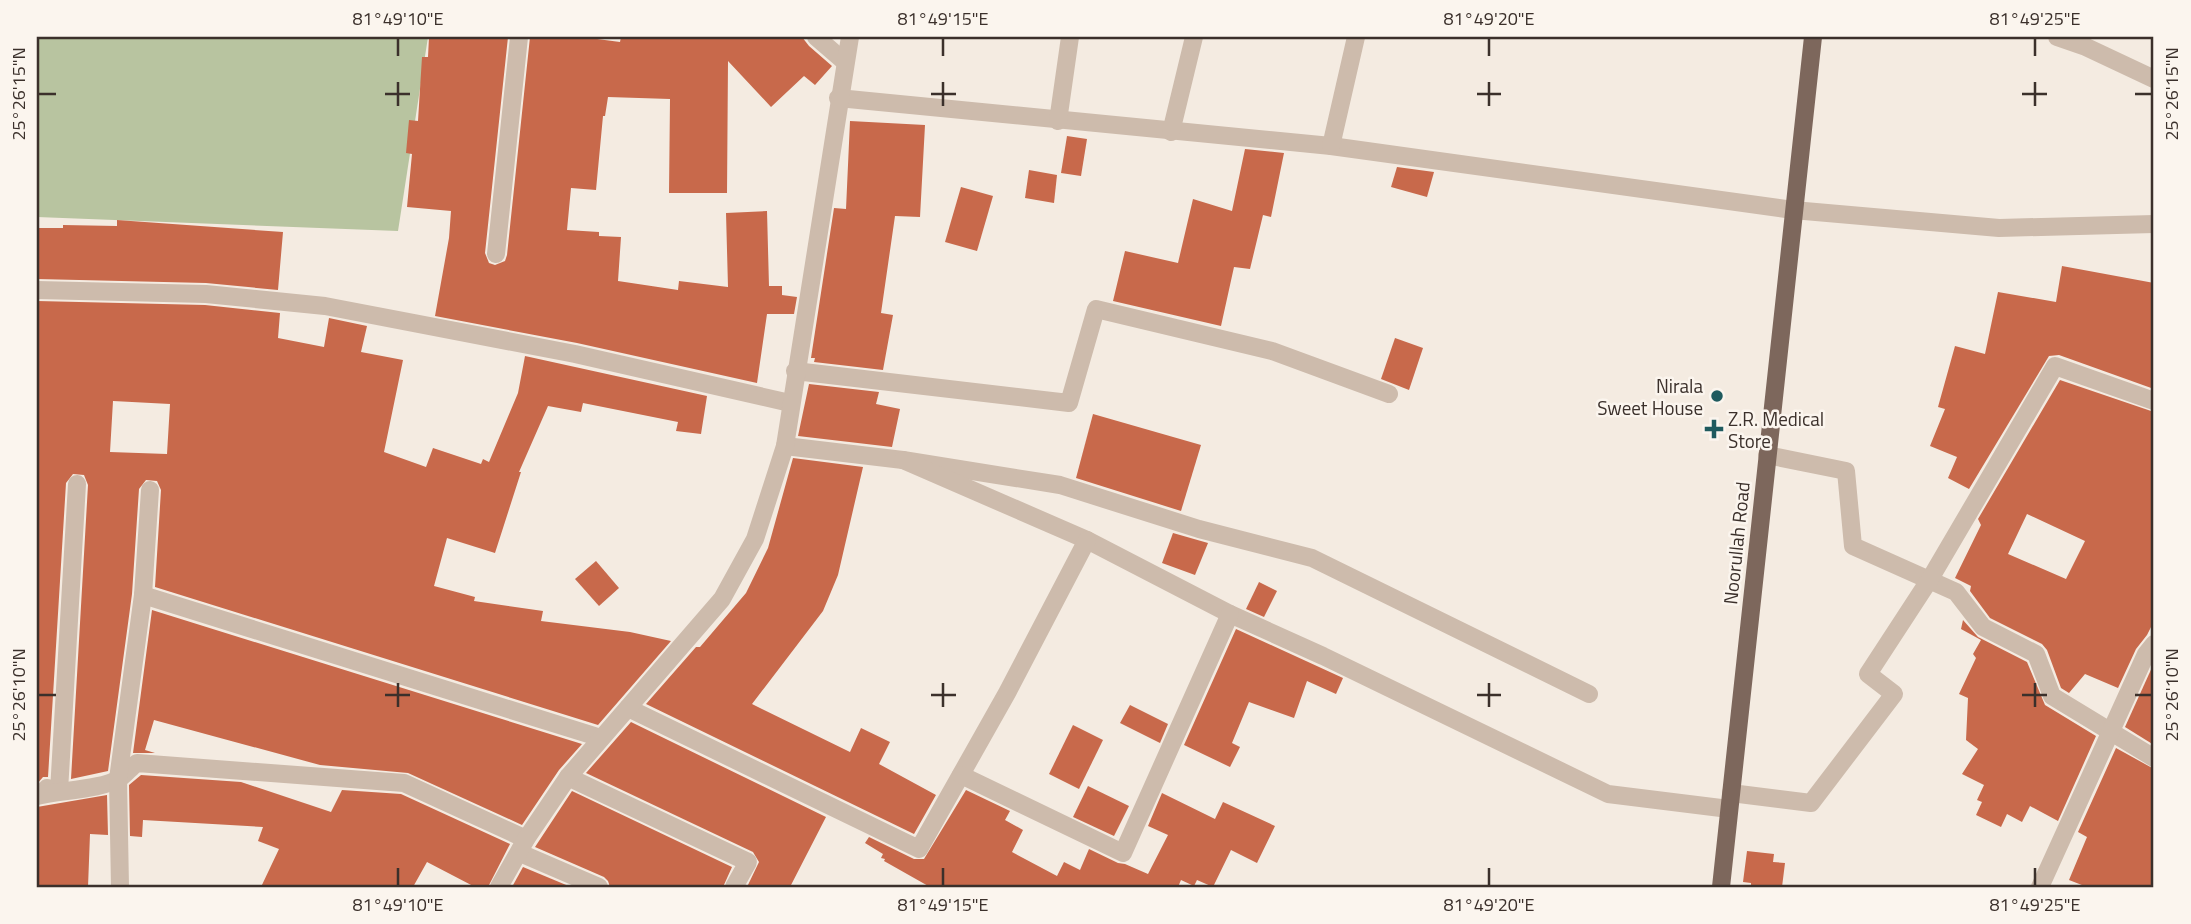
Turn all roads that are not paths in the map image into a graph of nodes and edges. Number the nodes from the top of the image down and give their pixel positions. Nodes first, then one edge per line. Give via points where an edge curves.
1 (519, 37) edge
2 (816, 37) edge
3 (850, 37) edge
4 (1070, 37) edge
5 (1194, 37) edge
6 (1356, 37) edge
7 (1813, 37) edge
8 (2057, 37) edge
9 (845, 62) junction
10 (2154, 79) edge
11 (838, 99) junction
12 (1058, 121) junction
13 (1171, 132) junction
14 (1331, 146) junction
15 (1793, 210) junction
16 (2154, 224) edge
17 (496, 254) dead end
18 (37, 290) edge
19 (795, 371) junction
20 (1389, 394) dead end
21 (2154, 401) edge
22 (790, 403) junction
23 (785, 446) junction
24 (1767, 455) junction
25 (904, 460) junction
26 (77, 484) dead end
27 (150, 490) dead end
28 (1087, 540) junction
29 (1930, 579) junction
30 (143, 595) junction
31 (1230, 614) junction
32 (2154, 644) edge
33 (1589, 694) dead end
34 (628, 708) junction
35 (2112, 732) junction
36 (601, 738) junction
37 (2154, 758) edge
38 (961, 775) junction
39 (568, 777) junction
40 (118, 779) junction
41 (37, 786) edge
42 (59, 791) junction
43 (37, 796) edge
44 (1730, 801) junction
45 (523, 846) junction
46 (120, 887) edge
47 (499, 887) edge
48 (599, 887) edge
49 (734, 887) edge
50 (1721, 887) edge
51 (2040, 887) edge

1 - 17 street
2 - 9 street
3 - 9 street
4 - 12 street
5 - 13 street
6 - 14 street
7 - 15 main road, Noorullah Road
8 - 10 street
9 - 11 street
11 - 12 street
11 - 19 street
12 - 13 street
13 - 14 street
14 - 15 street
15 - 16 street via 1999,228
15 - 24 main road, Noorullah Road
18 - 22 street via 206,295 325,306 575,354
19 - 20 street via 1069,404 1096,309 1272,351
19 - 22 street
21 - 29 street via 2055,366
22 - 23 street
23 - 25 street
23 - 34 street via 755,539 722,599
24 - 29 street via 1846,471 1853,546
24 - 44 main road, Noorullah Road
25 - 28 street
25 - 33 street via 1060,485 1199,529 1312,558
26 - 42 street
27 - 30 street
28 - 31 street
28 - 38 street
29 - 35 street via 1956,592 1983,627 2036,653 2052,696
29 - 44 street via 1868,674 1894,694 1811,803
30 - 36 street
30 - 40 street
31 - 38 street via 1123,853
31 - 44 street via 1608,794
32 - 35 street
34 - 36 street
34 - 38 street via 919,849
35 - 37 street
35 - 51 street
36 - 39 street
39 - 45 street
39 - 49 street via 748,862
40 - 42 street
40 - 45 street via 137,762 404,783
40 - 46 street
41 - 42 street
42 - 43 street
44 - 50 main road, Noorullah Road
45 - 47 street
45 - 48 street

